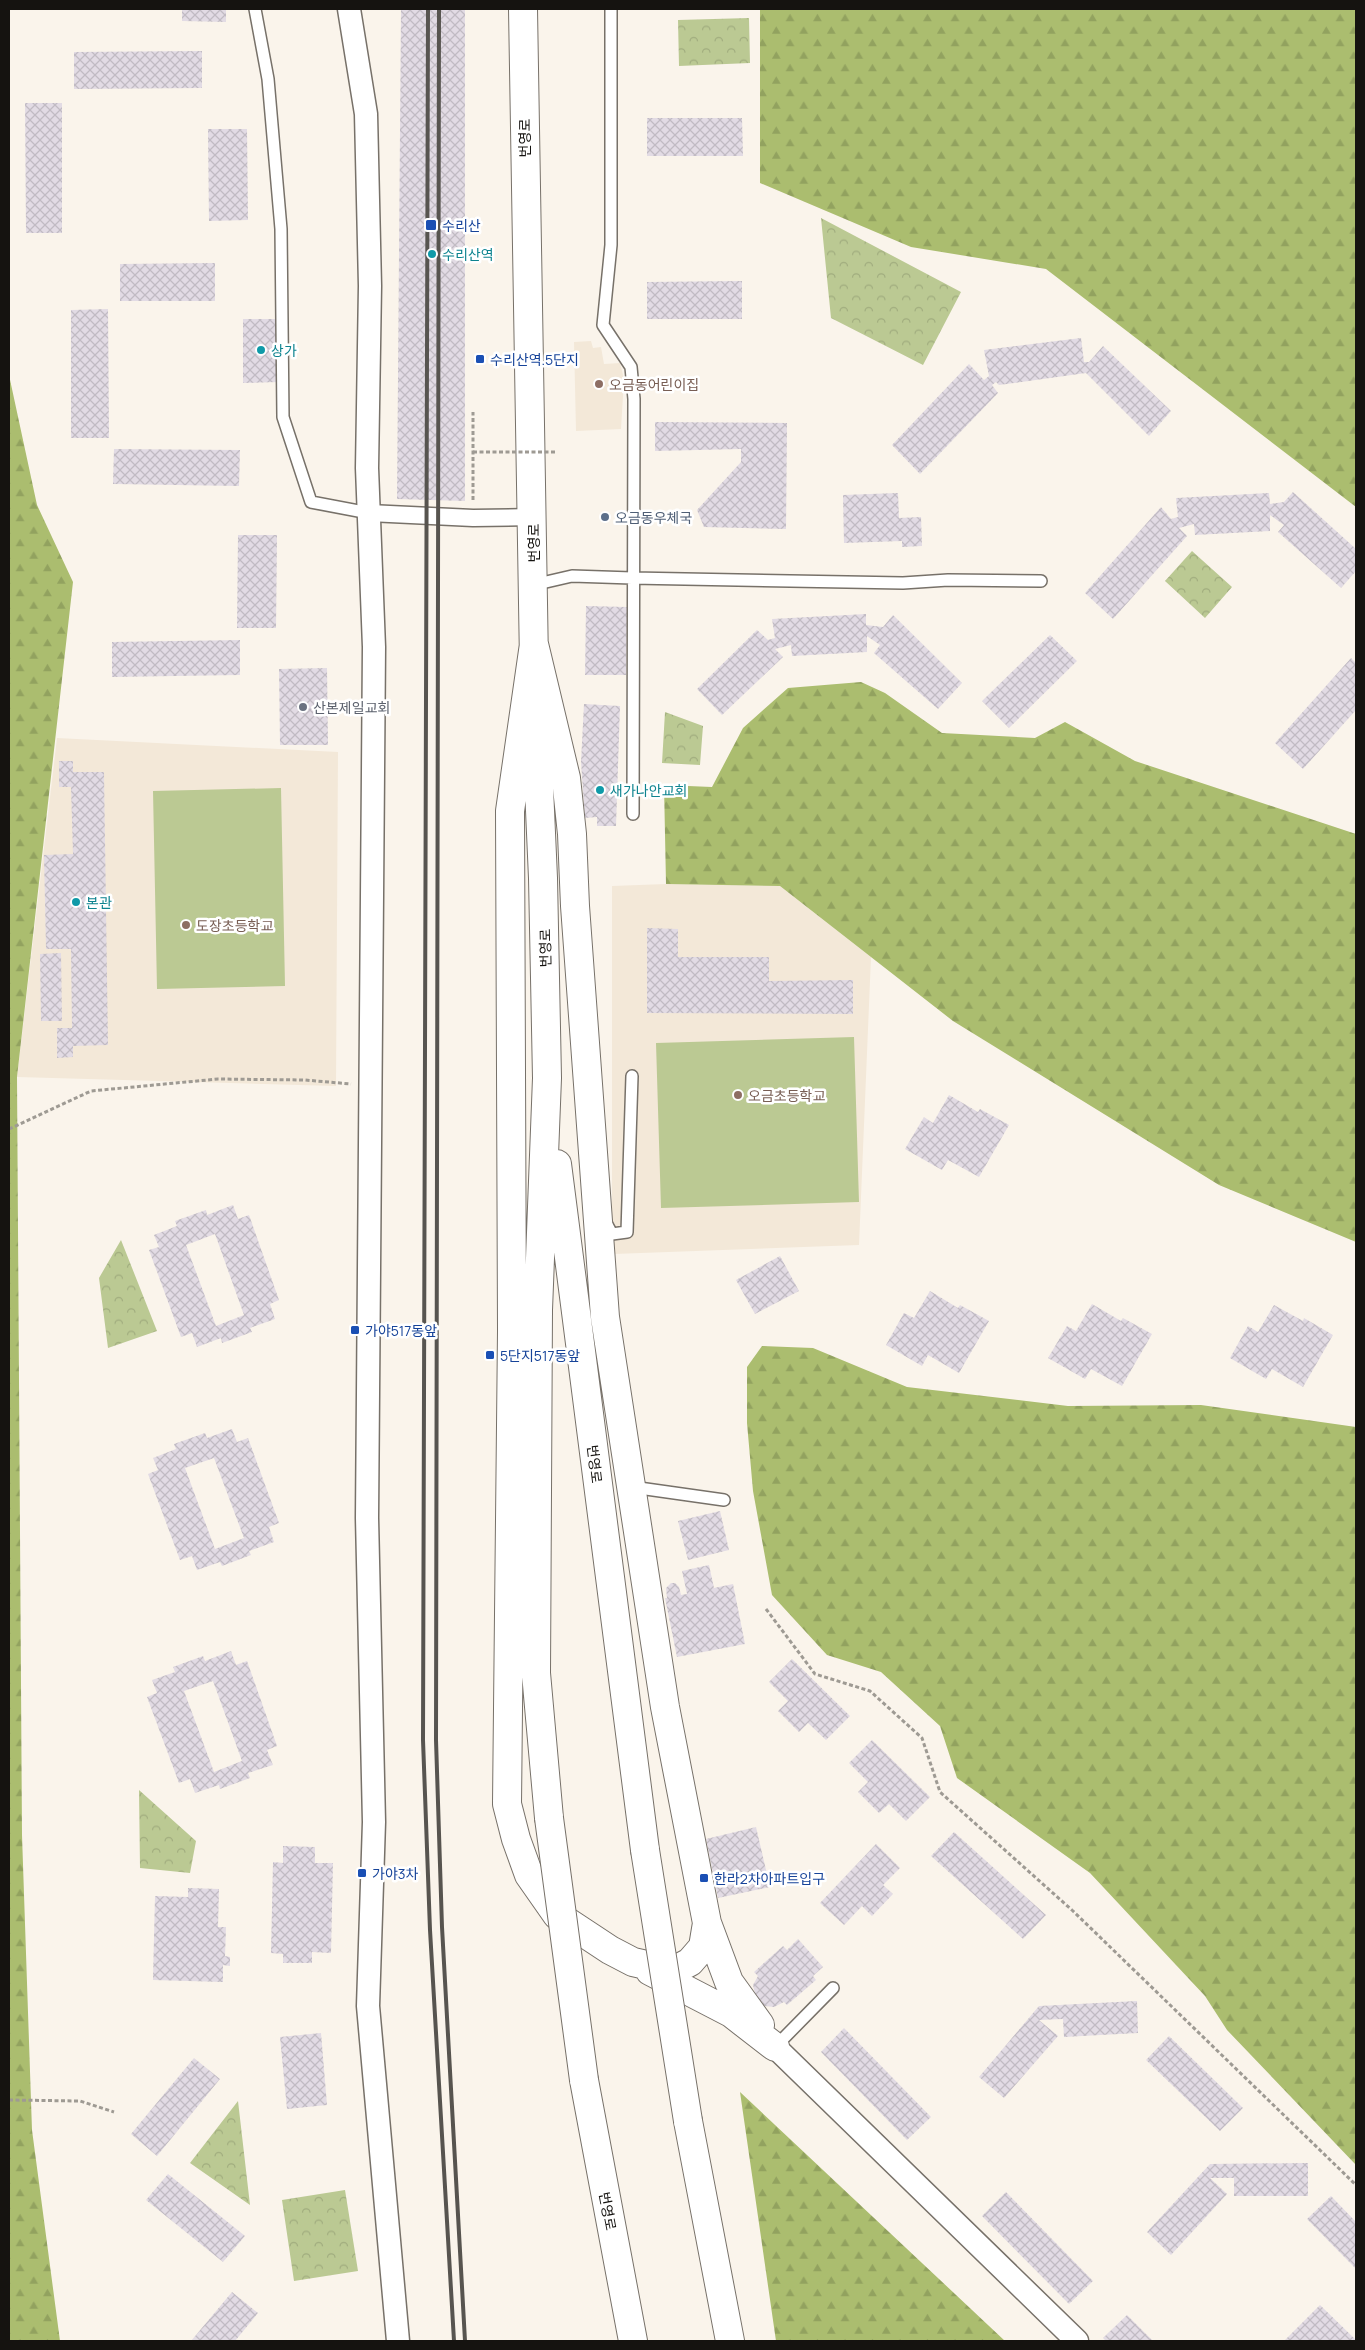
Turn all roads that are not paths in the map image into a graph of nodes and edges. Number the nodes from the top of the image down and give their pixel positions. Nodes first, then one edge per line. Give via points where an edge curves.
1 (255, 9) edge
2 (349, 9) edge
3 (523, 9) edge
4 (612, 9) edge
5 (369, 513) junction
6 (533, 517) junction
7 (632, 578) junction
8 (1041, 581) dead end
9 (534, 585) junction
10 (534, 644) junction
11 (633, 814) dead end
12 (632, 1076) dead end
13 (547, 1078) junction
14 (595, 1204) junction
15 (631, 1487) junction
16 (724, 1500) dead end
17 (707, 1923) junction
18 (633, 1962) junction
19 (833, 1988) dead end
20 (775, 2047) junction
21 (398, 2341) edge
22 (632, 2341) edge
23 (730, 2341) edge
24 (1077, 2341) edge

1 - 5 lane via 268,79 281,229 283,417 311,502
2 - 5 street via 366,114 370,286
3 - 6 street, 번영로
4 - 7 lane via 611,245 603,325 631,367 634,399
5 - 6 street
5 - 21 street via 374,647 367,1518 374,1822 368,2006
6 - 9 street, 번영로
7 - 8 lane via 903,583
7 - 9 lane via 572,576
7 - 11 lane via 635,673
9 - 10 street, 번영로
10 - 13 street, 번영로
10 - 14 street via 566,778
10 - 18 street via 510,812 512,1341 507,1804 529,1875 557,1915
12 - 14 lane via 627,1232 612,1234
13 - 22 street, 번영로, bridge via 538,1310 536,1673 549,1818 584,2080
13 - 23 street, 번영로, bridge via 645,1850 688,2120
14 - 15 street via 605,1317
15 - 16 lane
15 - 17 street via 665,1707
17 - 18 street via 704,1947 690,1962 673,1971
17 - 20 street via 729,1982
18 - 20 street via 731,2013
19 - 20 lane
20 - 24 street

